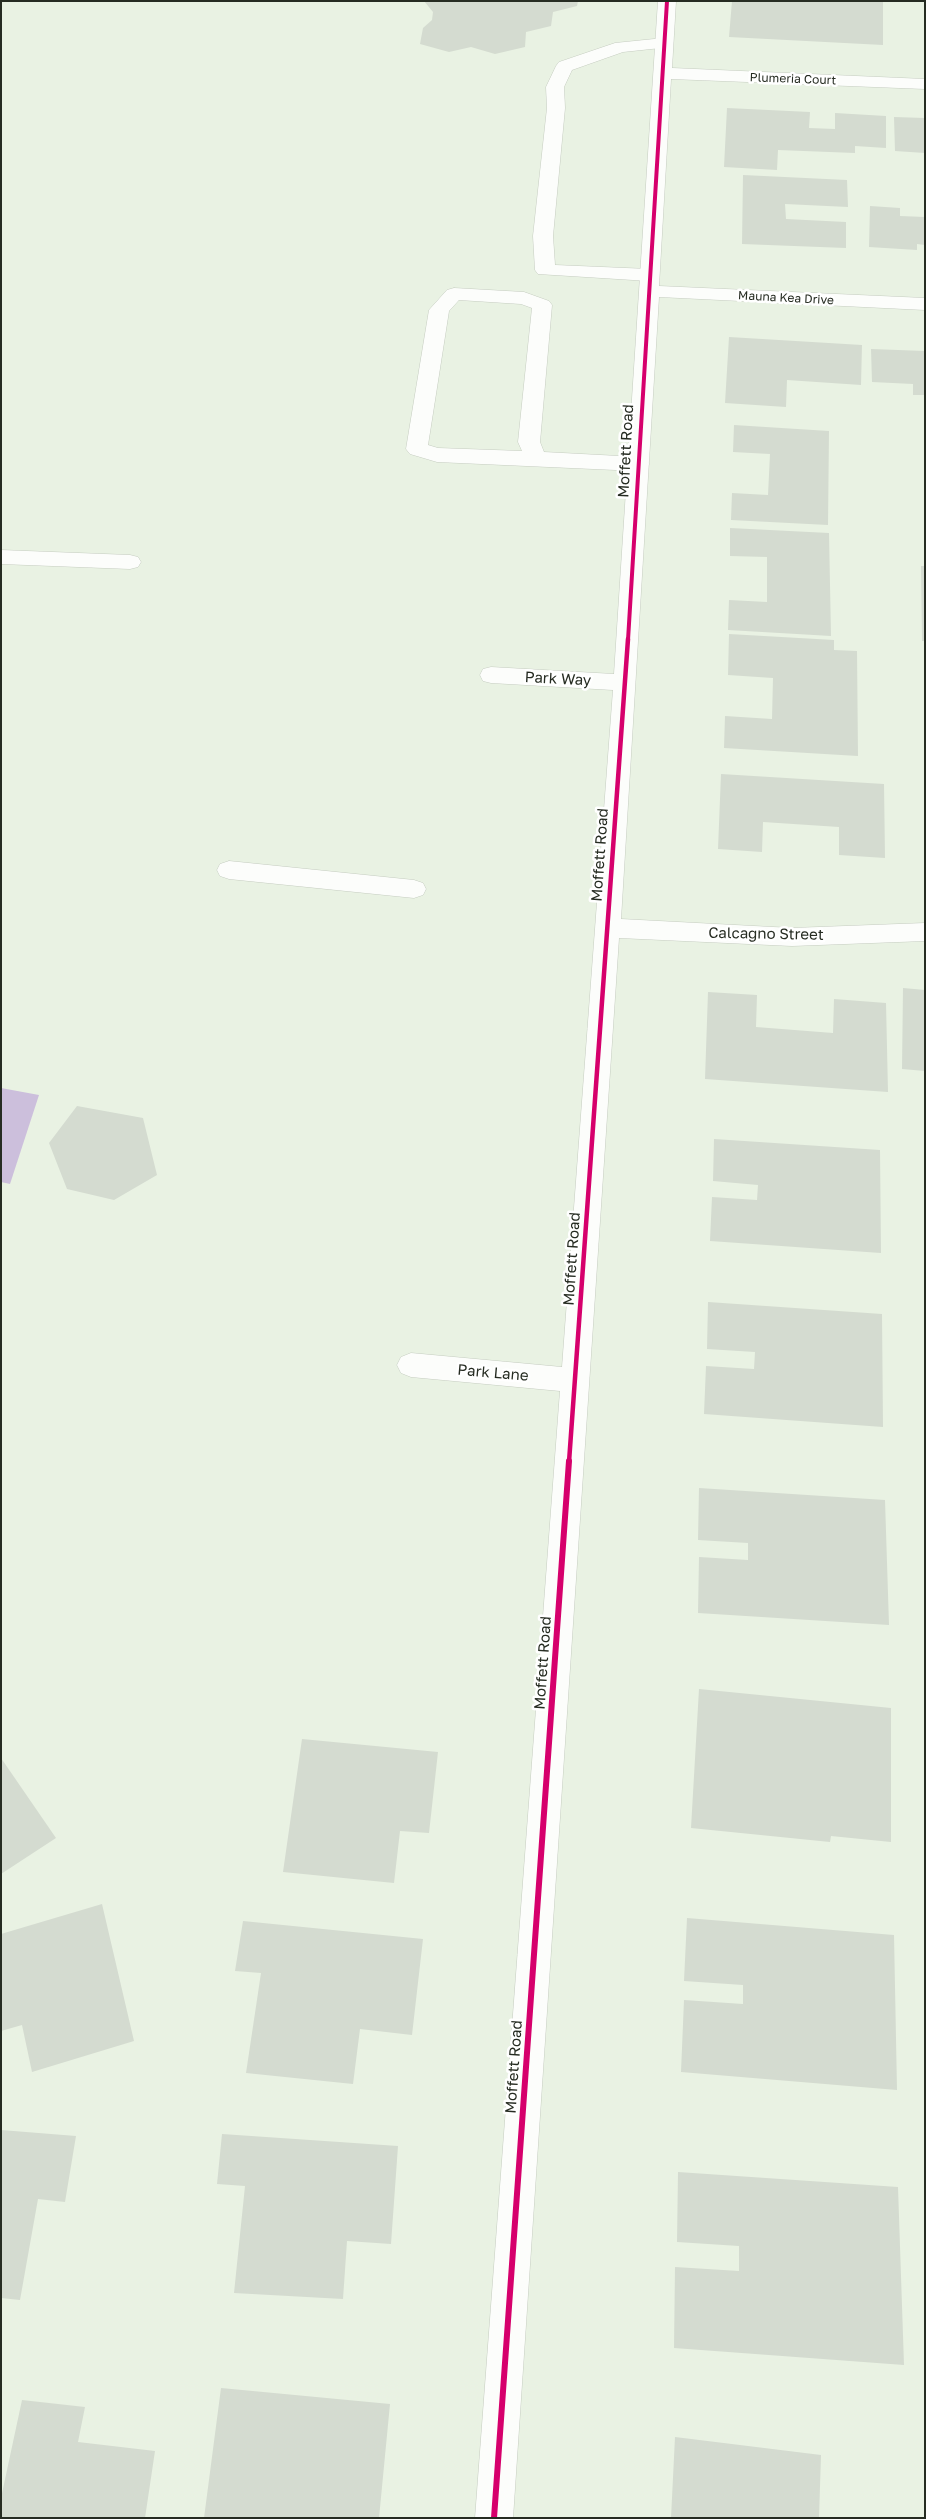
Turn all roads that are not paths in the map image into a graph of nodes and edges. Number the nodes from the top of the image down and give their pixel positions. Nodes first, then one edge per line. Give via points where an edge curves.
1 (667, 1) edge
2 (664, 43) junction
3 (662, 73) junction
4 (925, 84) edge
5 (648, 283) junction
6 (925, 304) edge
7 (536, 458) junction
8 (638, 464) junction
9 (1, 557) edge
10 (130, 562) dead end
11 (491, 675) dead end
12 (625, 683) junction
13 (229, 870) dead end
14 (414, 889) dead end
15 (608, 928) junction
16 (925, 932) edge
17 (411, 1366) dead end
18 (576, 1380) junction
19 (494, 2518) edge

1 - 2 street, Moffett Road
2 - 3 street, Moffett Road
2 - 5 street, Mauna Kea Drive via 621,47 565,66 555,87 556,108 543,236 545,270
3 - 4 street, Plumeria Court
3 - 5 street, Moffett Road
5 - 6 street, Mauna Kea Drive
5 - 8 street, Moffett Road
7 - 7 street via 529,442 542,305 524,298 454,294 438,310 417,448 437,454
7 - 8 street
8 - 12 street, Moffett Road
9 - 10 street
11 - 12 street, Park Way
12 - 15 street, Moffett Road
13 - 14 street
15 - 16 street, Calcagno Street via 792,937
15 - 18 street, Moffett Road
17 - 18 street, Park Lane
18 - 19 street, Moffett Road

